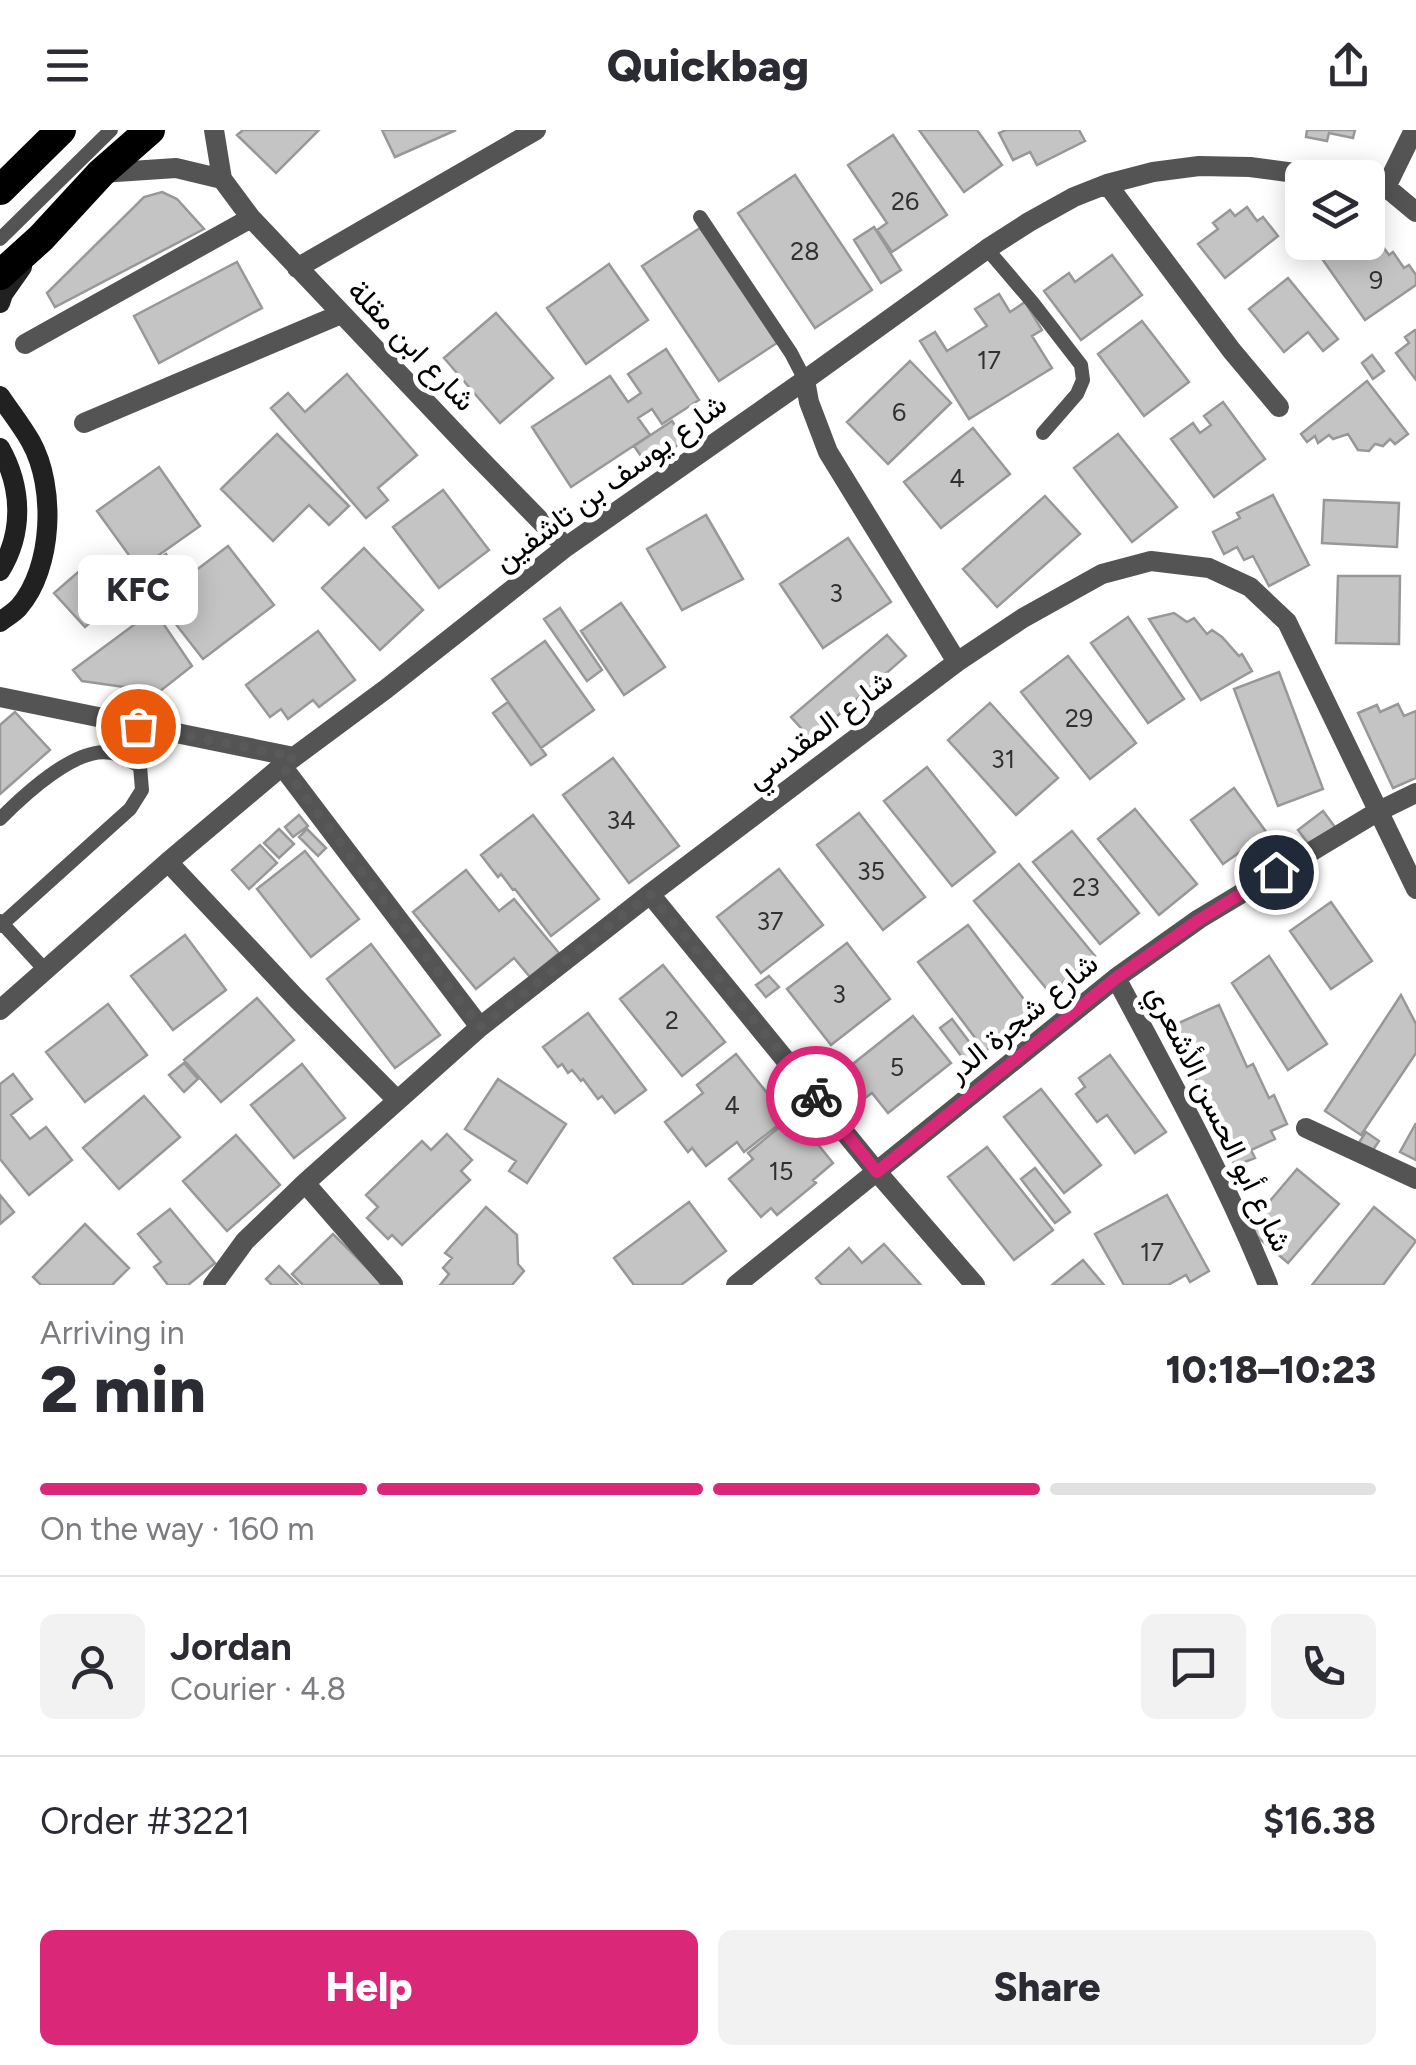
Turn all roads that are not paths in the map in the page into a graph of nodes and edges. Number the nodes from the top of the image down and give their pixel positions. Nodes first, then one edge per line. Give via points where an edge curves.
1 (59, 130) edge
2 (111, 130) edge
3 (150, 130) edge
4 (214, 130) edge
5 (536, 130) edge
6 (1414, 130) edge
7 (1285, 172) edge
8 (101, 173) junction
9 (1385, 173) edge
10 (222, 179) junction
11 (1106, 184) junction
12 (0, 190) edge
13 (1385, 191) edge
14 (1416, 212) edge
15 (700, 217) dead end
16 (251, 218) junction
17 (41, 238) junction
18 (0, 239) edge
19 (987, 249) junction
20 (298, 268) junction
21 (0, 275) edge
22 (0, 303) edge
23 (341, 314) junction
24 (26, 344) dead end
25 (806, 380) junction
26 (0, 396) edge
27 (1279, 406) dead end
28 (84, 422) dead end
29 (1042, 433) dead end
30 (0, 448) edge
31 (566, 547) junction
32 (0, 571) edge
33 (0, 622) edge
34 (957, 662) junction
35 (0, 698) edge
36 (288, 762) junction
37 (1416, 793) edge
38 (1378, 812) junction
39 (0, 819) edge
40 (168, 862) junction
41 (1416, 889) edge
42 (650, 894) junction
43 (1, 923) edge
44 (46, 970) junction
45 (1116, 978) junction
46 (0, 1010) edge
47 (480, 1028) junction
48 (397, 1100) junction
49 (1306, 1128) dead end
50 (877, 1172) junction
51 (1416, 1179) edge
52 (305, 1183) junction
53 (746, 1282) edge
54 (393, 1284) edge
55 (213, 1285) edge
56 (975, 1285) edge
57 (1268, 1285) edge

1 - 12 highway
2 - 18 lane
3 - 8 highway
4 - 10 street, شارع ابن مقلة
5 - 20 street
6 - 9 street
7 - 11 street, شارع يوسف بن تاشفين via 1199,166
8 - 10 street via 176,168
8 - 17 highway
10 - 16 street, شارع ابن مقلة
11 - 19 street, شارع يوسف بن تاشفين
11 - 27 street
13 - 14 street
15 - 25 lane
16 - 20 street, شارع ابن مقلة
16 - 24 street
17 - 21 highway
17 - 22 main road
19 - 25 street, شارع يوسف بن تاشفين
19 - 29 lane via 1081,365 1078,394
20 - 23 street, شارع ابن مقلة
23 - 28 street
23 - 31 street, شارع ابن مقلة
25 - 31 street, شارع يوسف بن تاشفين
25 - 34 street via 828,452
26 - 33 main road via 33,444 49,523 32,584
30 - 32 main road via 18,503 15,536
31 - 36 street, شارع يوسف بن تاشفين
34 - 38 street, شارع المقدسي via 1102,574 1152,561 1209,568 1250,586 1286,622
34 - 42 street, شارع المقدسي
35 - 36 street
36 - 40 street, شارع يوسف بن تاشفين
36 - 47 street
37 - 38 street, شارع شجرة الدر
38 - 41 street, شارع المقدسي
38 - 45 street, شارع شجرة الدر
39 - 43 lane via 75,758 110,752 140,766 142,790 130,810
40 - 44 street, شارع يوسف بن تاشفين
40 - 48 street
42 - 47 street, شارع المقدسي
42 - 50 street
43 - 44 lane
44 - 46 street, شارع يوسف بن تاشفين
45 - 50 street, شارع شجرة الدر
45 - 57 street, شارع أبو الحسن الأشعري
47 - 48 street, شارع المقدسي
48 - 52 street, شارع المقدسي
49 - 51 street
50 - 53 street, شارع شجرة الدر
50 - 56 street
52 - 54 street
52 - 55 street, شارع المقدسي via 245,1241

